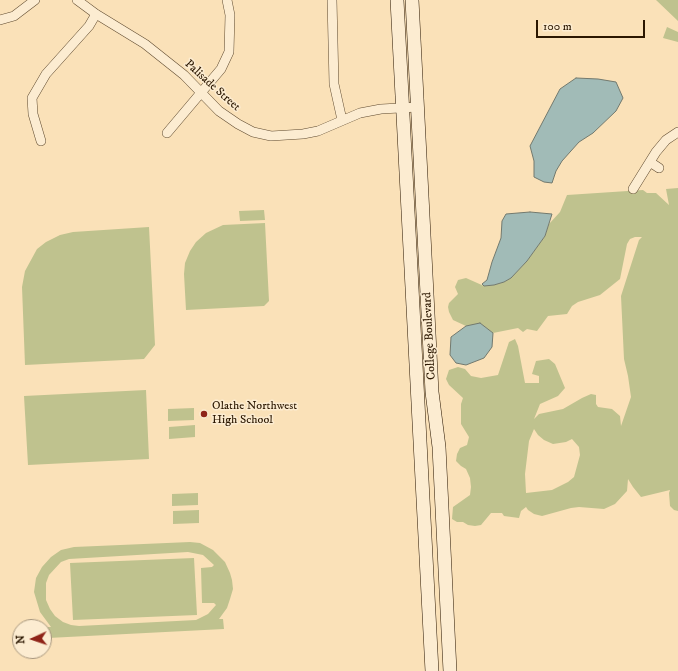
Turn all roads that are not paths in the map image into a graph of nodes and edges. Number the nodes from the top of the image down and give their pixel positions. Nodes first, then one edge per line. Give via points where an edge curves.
1 (35, 0) edge
2 (77, 0) edge
3 (227, 0) edge
4 (332, 0) edge
5 (397, 0) edge
6 (412, 0) edge
7 (96, 14) junction
8 (0, 20) edge
9 (202, 92) junction
10 (418, 107) junction
11 (404, 108) junction
12 (342, 120) junction
13 (678, 132) edge
14 (167, 133) dead end
15 (41, 141) dead end
16 (650, 162) junction
17 (659, 168) dead end
18 (633, 189) dead end
19 (432, 671) edge
20 (450, 671) edge

1 - 8 street via 14,16
2 - 7 street, Palisade Street
3 - 9 street via 230,15 229,52 222,69
4 - 12 street via 334,84
5 - 11 main road, College Boulevard
6 - 10 main road, College Boulevard
7 - 9 street, Palisade Street via 145,44
7 - 15 street via 89,26 46,74 32,98 33,114
9 - 12 street, Palisade Street via 219,111 238,124 253,132 271,136 318,131
9 - 14 street
10 - 11 street, Palisade Street
10 - 20 main road, College Boulevard via 432,392 439,447
11 - 12 street, Palisade Street via 360,113
11 - 19 main road, College Boulevard
13 - 16 street via 666,140
16 - 17 street
16 - 18 street

